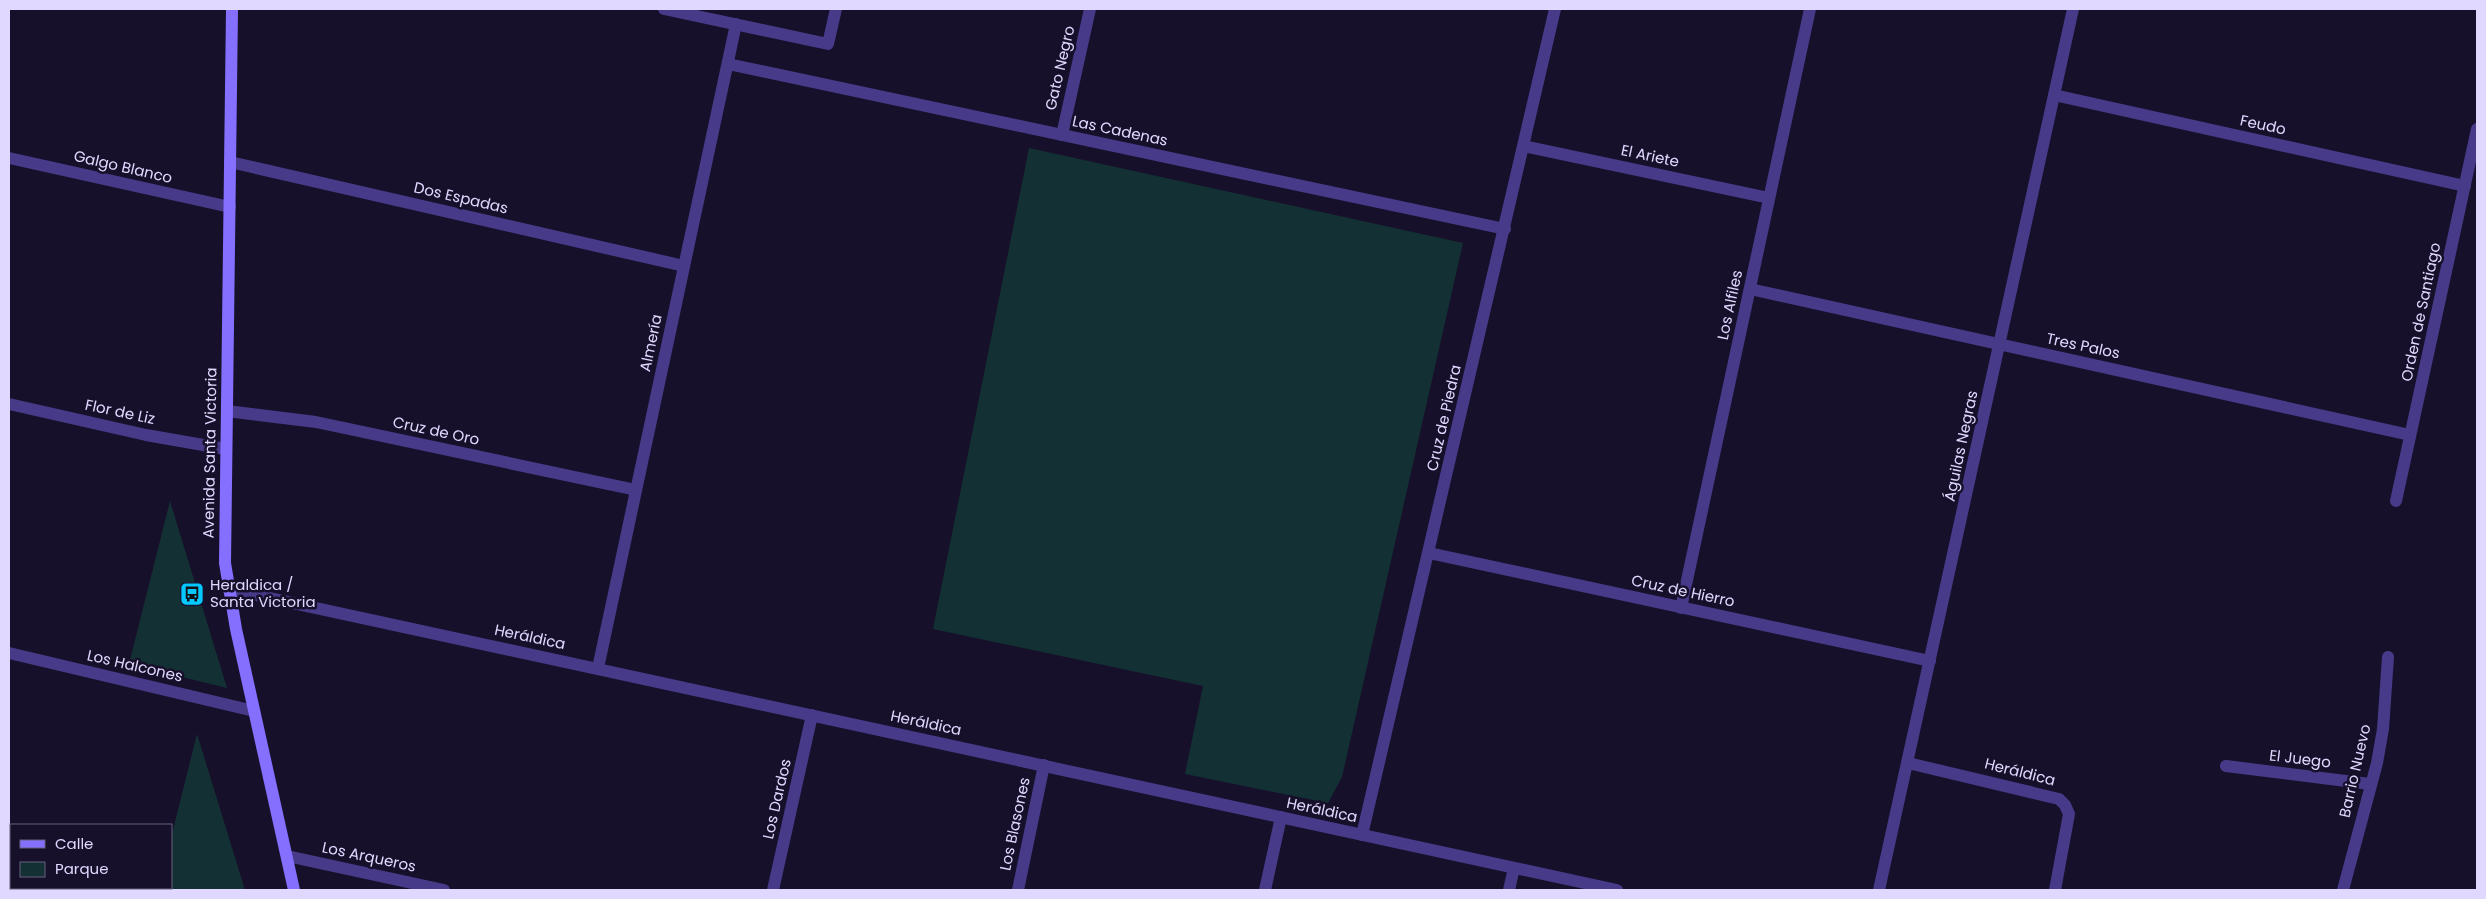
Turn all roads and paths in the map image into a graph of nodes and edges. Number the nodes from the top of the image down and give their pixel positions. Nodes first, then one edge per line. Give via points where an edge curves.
1 (232, 9) edge
2 (664, 9) edge
3 (836, 9) edge
4 (1090, 9) edge
5 (1555, 9) edge
6 (1810, 9) edge
7 (2073, 9) edge
8 (736, 24) junction
9 (728, 64) junction
10 (2054, 96) junction
11 (2477, 129) edge
12 (1062, 135) junction
13 (1524, 146) junction
14 (9, 158) edge
15 (230, 162) junction
16 (2465, 186) junction
17 (1769, 198) junction
18 (230, 207) junction
19 (1505, 229) junction
20 (684, 266) junction
21 (1750, 289) junction
22 (2000, 344) junction
23 (9, 404) edge
24 (227, 411) junction
25 (2410, 435) junction
26 (226, 449) junction
27 (636, 490) junction
28 (2396, 501) dead end
29 (1429, 554) junction
30 (228, 589) junction
31 (1681, 608) junction
32 (9, 653) edge
33 (2388, 658) dead end
34 (1930, 661) junction
35 (598, 668) junction
36 (254, 711) junction
37 (812, 715) junction
38 (1908, 763) junction
39 (1044, 765) junction
40 (2226, 766) dead end
41 (2370, 784) junction
42 (1281, 818) junction
43 (1362, 835) junction
44 (286, 856) junction
45 (1514, 868) junction
46 (294, 890) edge
47 (444, 890) edge
48 (773, 890) edge
49 (1018, 890) edge
50 (1265, 890) edge
51 (1510, 890) edge
52 (1617, 890) edge
53 (1879, 890) edge
54 (2055, 890) edge
55 (2343, 890) edge

1 - 15 street, Avenida Santa Victoria
2 - 8 street
3 - 8 street via 828,44
4 - 12 street, Gato Negro
5 - 13 street, Cruz de Piedra
6 - 17 street, Los Alfiles
7 - 10 street, Águilas Negras
8 - 9 street, Almería
9 - 12 street, Las Cadenas
9 - 20 street, Almería
10 - 16 street, Feudo
10 - 22 street, Águilas Negras
11 - 16 street, Orden de Santiago
12 - 19 street, Las Cadenas
13 - 17 street, El Ariete
13 - 19 street, Cruz de Piedra
14 - 18 street, Galgo Blanco
15 - 18 street, Avenida Santa Victoria
15 - 20 street, Dos Espadas
16 - 25 street, Orden de Santiago
17 - 21 street, Los Alfiles
18 - 24 street, Avenida Santa Victoria
19 - 29 street, Cruz de Piedra
20 - 27 street, Almería
21 - 22 street, Tres Palos
21 - 31 street, Los Alfiles
22 - 25 street, Tres Palos
22 - 34 street, Águilas Negras
23 - 26 street, Flor de Liz via 146,435
24 - 26 street, Avenida Santa Victoria
24 - 27 street, Cruz de Oro via 316,422
25 - 28 street, Orden de Santiago
26 - 30 street, Avenida Santa Victoria via 224,532
27 - 35 street, Almería
29 - 31 street, Cruz de Hierro
29 - 43 street, Cruz de Piedra
30 - 35 street, Heráldica
30 - 36 street, Avenida Santa Victoria
31 - 34 street, Cruz de Hierro
32 - 36 street, Los Halcones
33 - 41 street, Barrio Nuevo via 2382,738
34 - 38 street, Águilas Negras
35 - 37 street, Heráldica
36 - 44 street, Avenida Santa Victoria
37 - 39 street, Heráldica
37 - 48 street, Los Dardos
38 - 53 street, Águilas Negras
38 - 54 street, Heráldica via 2058,799 2065,805 2069,814
39 - 42 street, Heráldica
39 - 49 street, Los Blasones
40 - 41 street, El Juego
41 - 55 street, Barrio Nuevo
42 - 43 street, Heráldica
42 - 50 street
43 - 45 street, Heráldica
44 - 46 street, Avenida Santa Victoria
44 - 47 street, Los Arqueros
45 - 51 street
45 - 52 street, Heráldica

